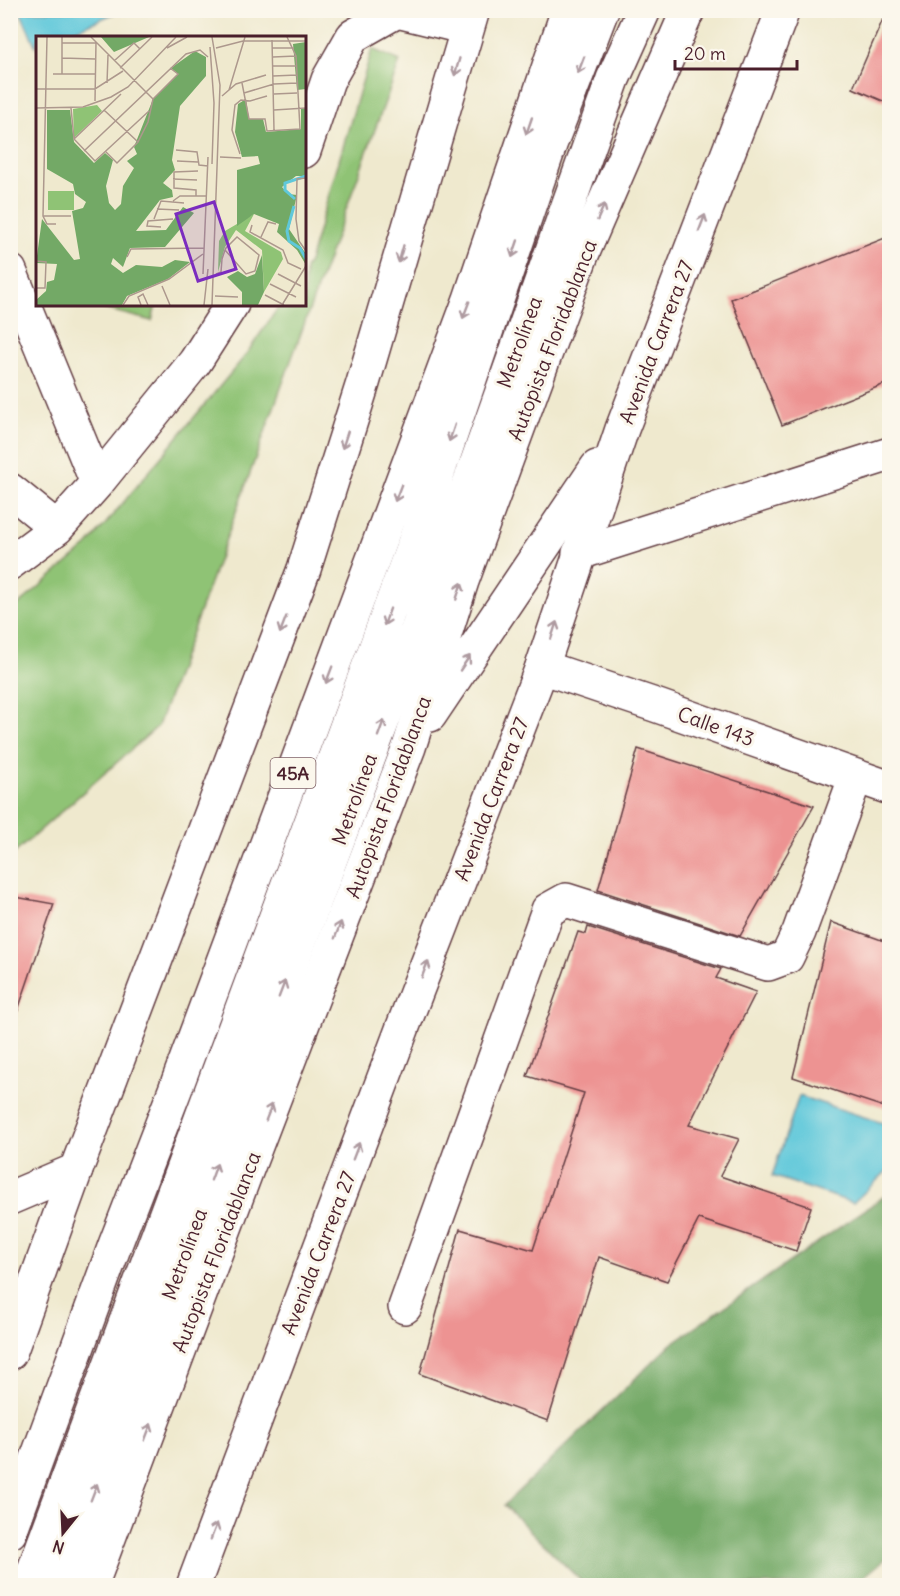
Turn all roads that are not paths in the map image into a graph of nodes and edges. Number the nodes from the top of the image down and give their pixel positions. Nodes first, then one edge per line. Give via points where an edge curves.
1 (568, 10) edge
2 (602, 10) edge
3 (644, 10) edge
4 (688, 10) edge
5 (783, 10) edge
6 (470, 19) edge
7 (306, 145) edge
8 (10, 271) edge
9 (231, 306) edge
10 (622, 429) junction
11 (890, 454) edge
12 (97, 483) junction
13 (10, 490) edge
14 (57, 528) junction
15 (579, 553) junction
16 (10, 563) edge
17 (542, 667) junction
18 (409, 747) junction
19 (856, 777) junction
20 (890, 789) edge
21 (76, 1170) junction
22 (10, 1198) edge
23 (405, 1307) dead end
24 (10, 1353) edge
25 (10, 1532) edge
26 (28, 1586) edge
27 (58, 1586) edge
28 (91, 1586) edge
29 (193, 1586) edge

1 -> 25 main road, 45A via 470,299
2 -> 26 main road, Metrolínea via 551,142 413,546
27 -> 3 main road, Metrolínea via 419,625 613,79
18 -> 4 main road, Autopista Floridablanca via 462,581 581,257
10 -> 5 main road, Avenida Carrera 27
6 - 7 main road via 398,11 353,36 328,80
6 -> 21 main road via 304,569
8 - 12 main road
9 - 12 main road via 195,362
10 - 15 main road, Avenida Carrera 27
18 -> 10 main road
11 - 15 main road
12 - 14 main road
13 - 14 main road
14 - 16 main road
17 -> 15 main road, Avenida Carrera 27
17 - 19 main road, Calle 143
29 -> 17 main road, Avenida Carrera 27
28 -> 18 main road, Autopista Floridablanca
19 - 20 main road, Calle 143
19 - 23 main road via 787,957 768,964 566,900 548,910
21 - 22 main road
21 - 24 main road

